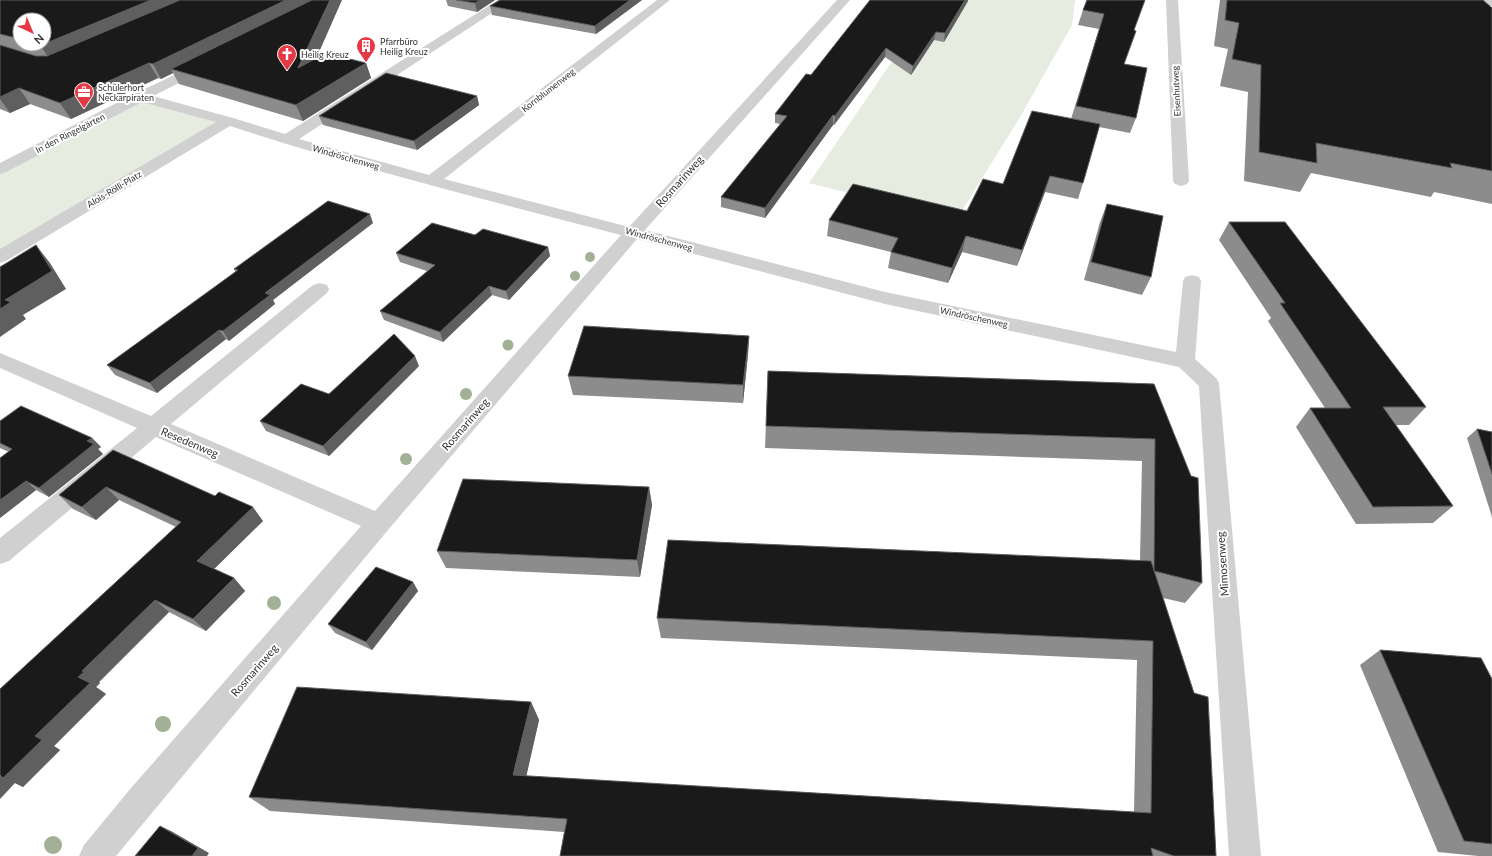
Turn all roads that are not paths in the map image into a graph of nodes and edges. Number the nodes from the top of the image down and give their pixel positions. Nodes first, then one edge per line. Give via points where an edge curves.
1 (506, 0) edge
2 (664, 0) edge
3 (844, 0) edge
4 (1172, 0) edge
5 (1461, 0) edge
6 (1492, 2) edge
7 (215, 59) edge
8 (139, 97) junction
9 (228, 121) junction
10 (286, 140) junction
11 (0, 169) edge
12 (432, 180) junction
13 (1181, 181) dead end
14 (633, 232) junction
15 (0, 257) edge
16 (1192, 281) dead end
17 (320, 289) dead end
18 (0, 360) edge
19 (1185, 361) junction
20 (154, 426) junction
21 (380, 523) junction
22 (0, 553) edge
23 (95, 856) edge
24 (1244, 856) edge

1 - 10 street
2 - 12 street, Kornblumenweg
3 - 14 street, Rosmarinweg
4 - 13 street, Eisenhutweg
5 - 6 street
7 - 8 street, In den Ringelgärten
8 - 9 street, Windröschenweg
8 - 11 street, In den Ringelgärten
9 - 10 street, Windröschenweg
9 - 15 street, Alois-Rölli-Platz
10 - 12 street, Windröschenweg
12 - 14 street, Windröschenweg
14 - 19 street, Windröschenweg via 885,298
14 - 21 street, Rosmarinweg
16 - 19 street
17 - 20 street
18 - 20 street, Resedenweg
19 - 24 street, Mimosenweg via 1209,383
20 - 21 street, Resedenweg
20 - 22 street
21 - 23 street, Rosmarinweg

